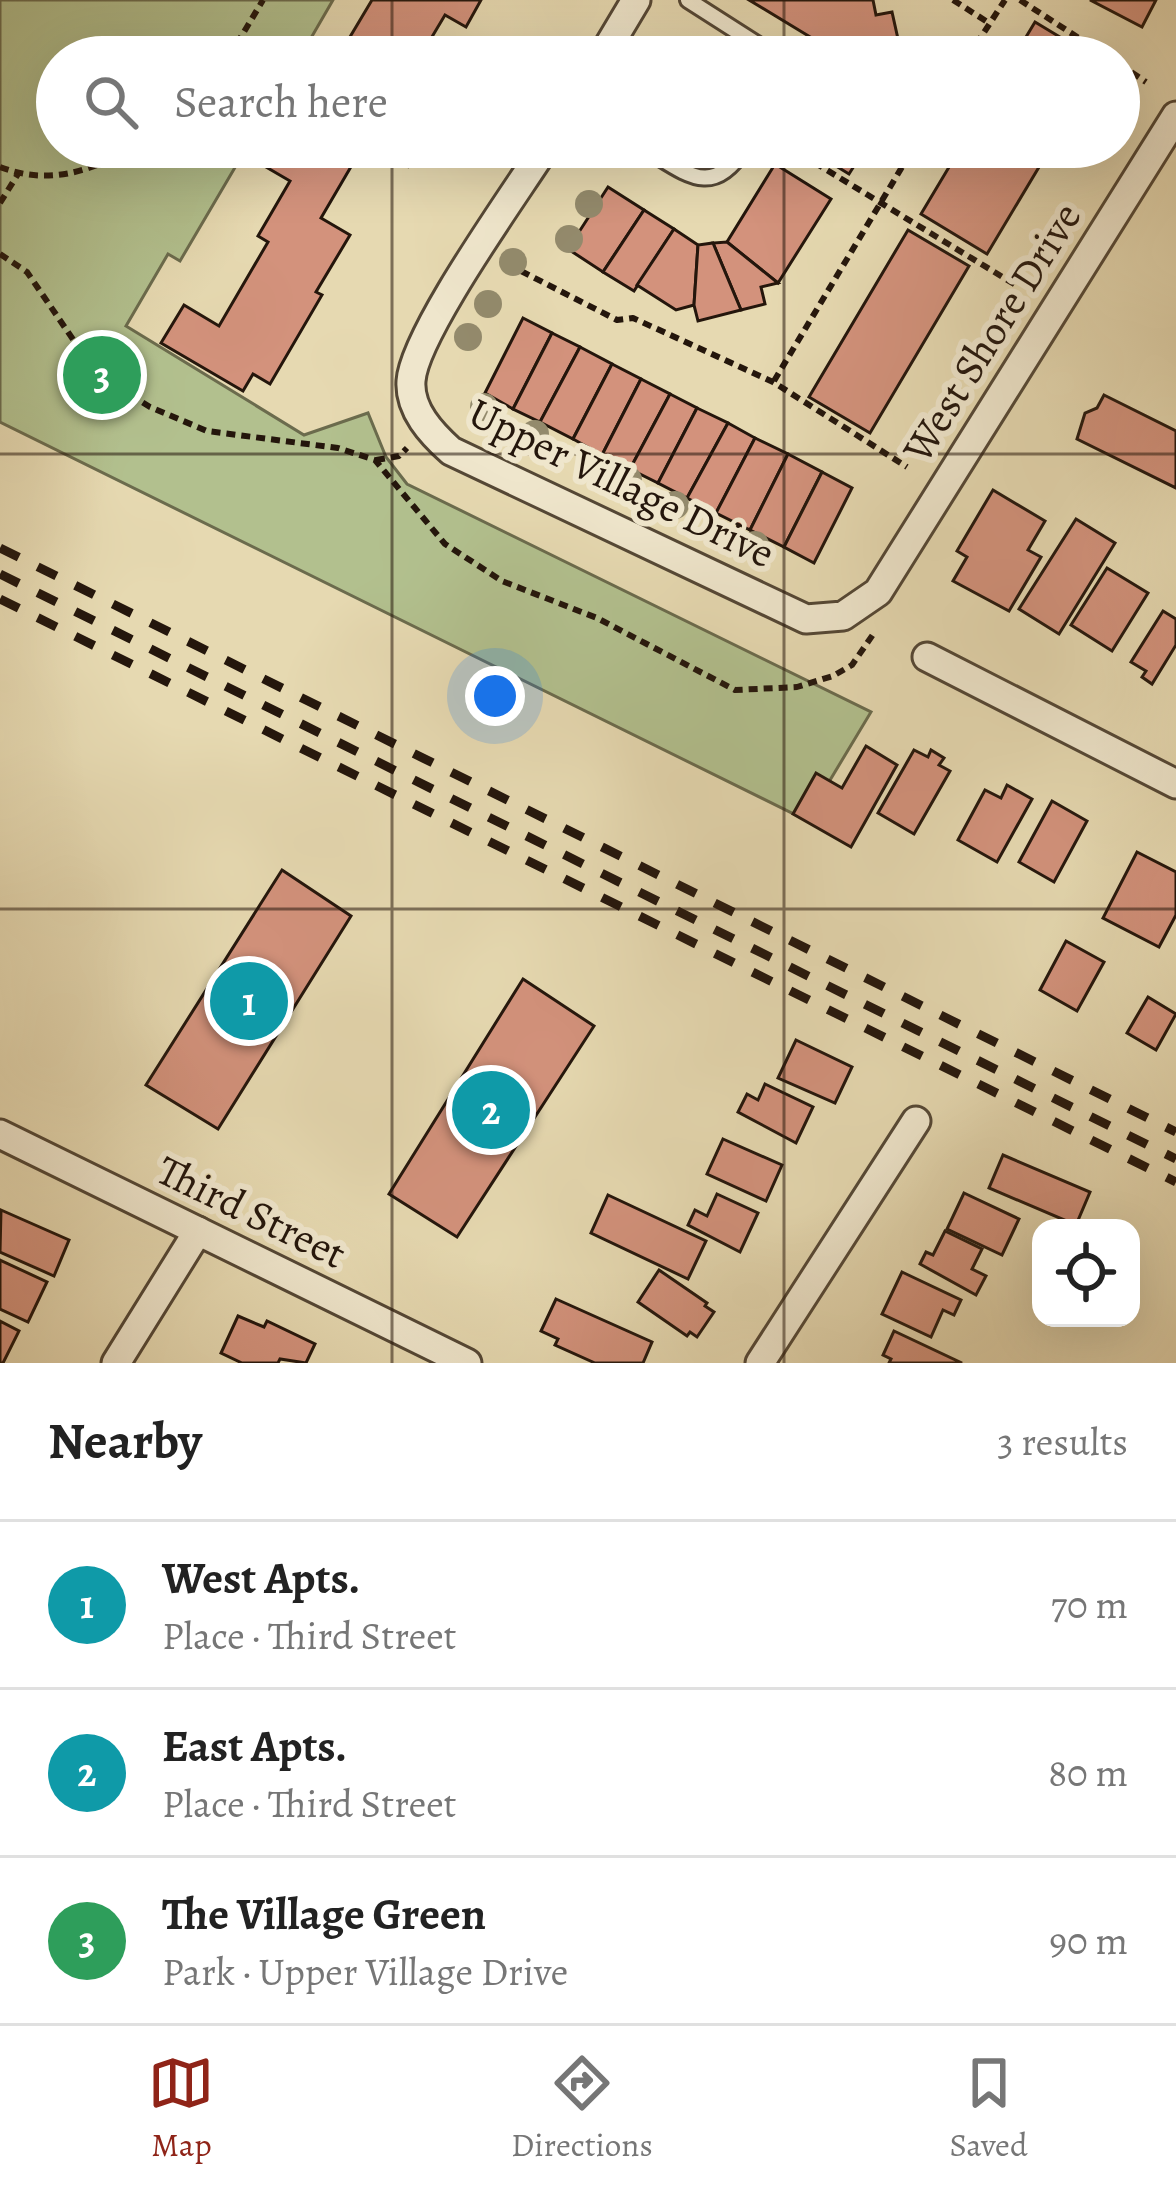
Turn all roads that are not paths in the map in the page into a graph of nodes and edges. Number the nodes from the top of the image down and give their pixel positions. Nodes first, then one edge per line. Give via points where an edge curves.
1 (637, 0) edge
2 (688, 0) edge
3 (615, 36) edge
4 (744, 36) edge
5 (1176, 116) edge
6 (532, 168) edge
7 (683, 168) edge
8 (732, 168) edge
9 (878, 592) joint
10 (927, 658) dead end
11 (1176, 784) edge
12 (916, 1121) dead end
13 (0, 1134) edge
14 (198, 1232) junction
15 (116, 1363) edge
16 (467, 1363) edge
17 (760, 1363) edge

1 - 3 street
2 - 4 lane
5 - 9 street, West Shore Drive
6 - 9 street, Upper Village Drive via 421,343 410,383 426,429 451,451 806,619 843,616
7 - 8 lane via 706,180
10 - 11 street
12 - 17 street
13 - 14 street, Third Street
14 - 15 street
14 - 16 street, Third Street

